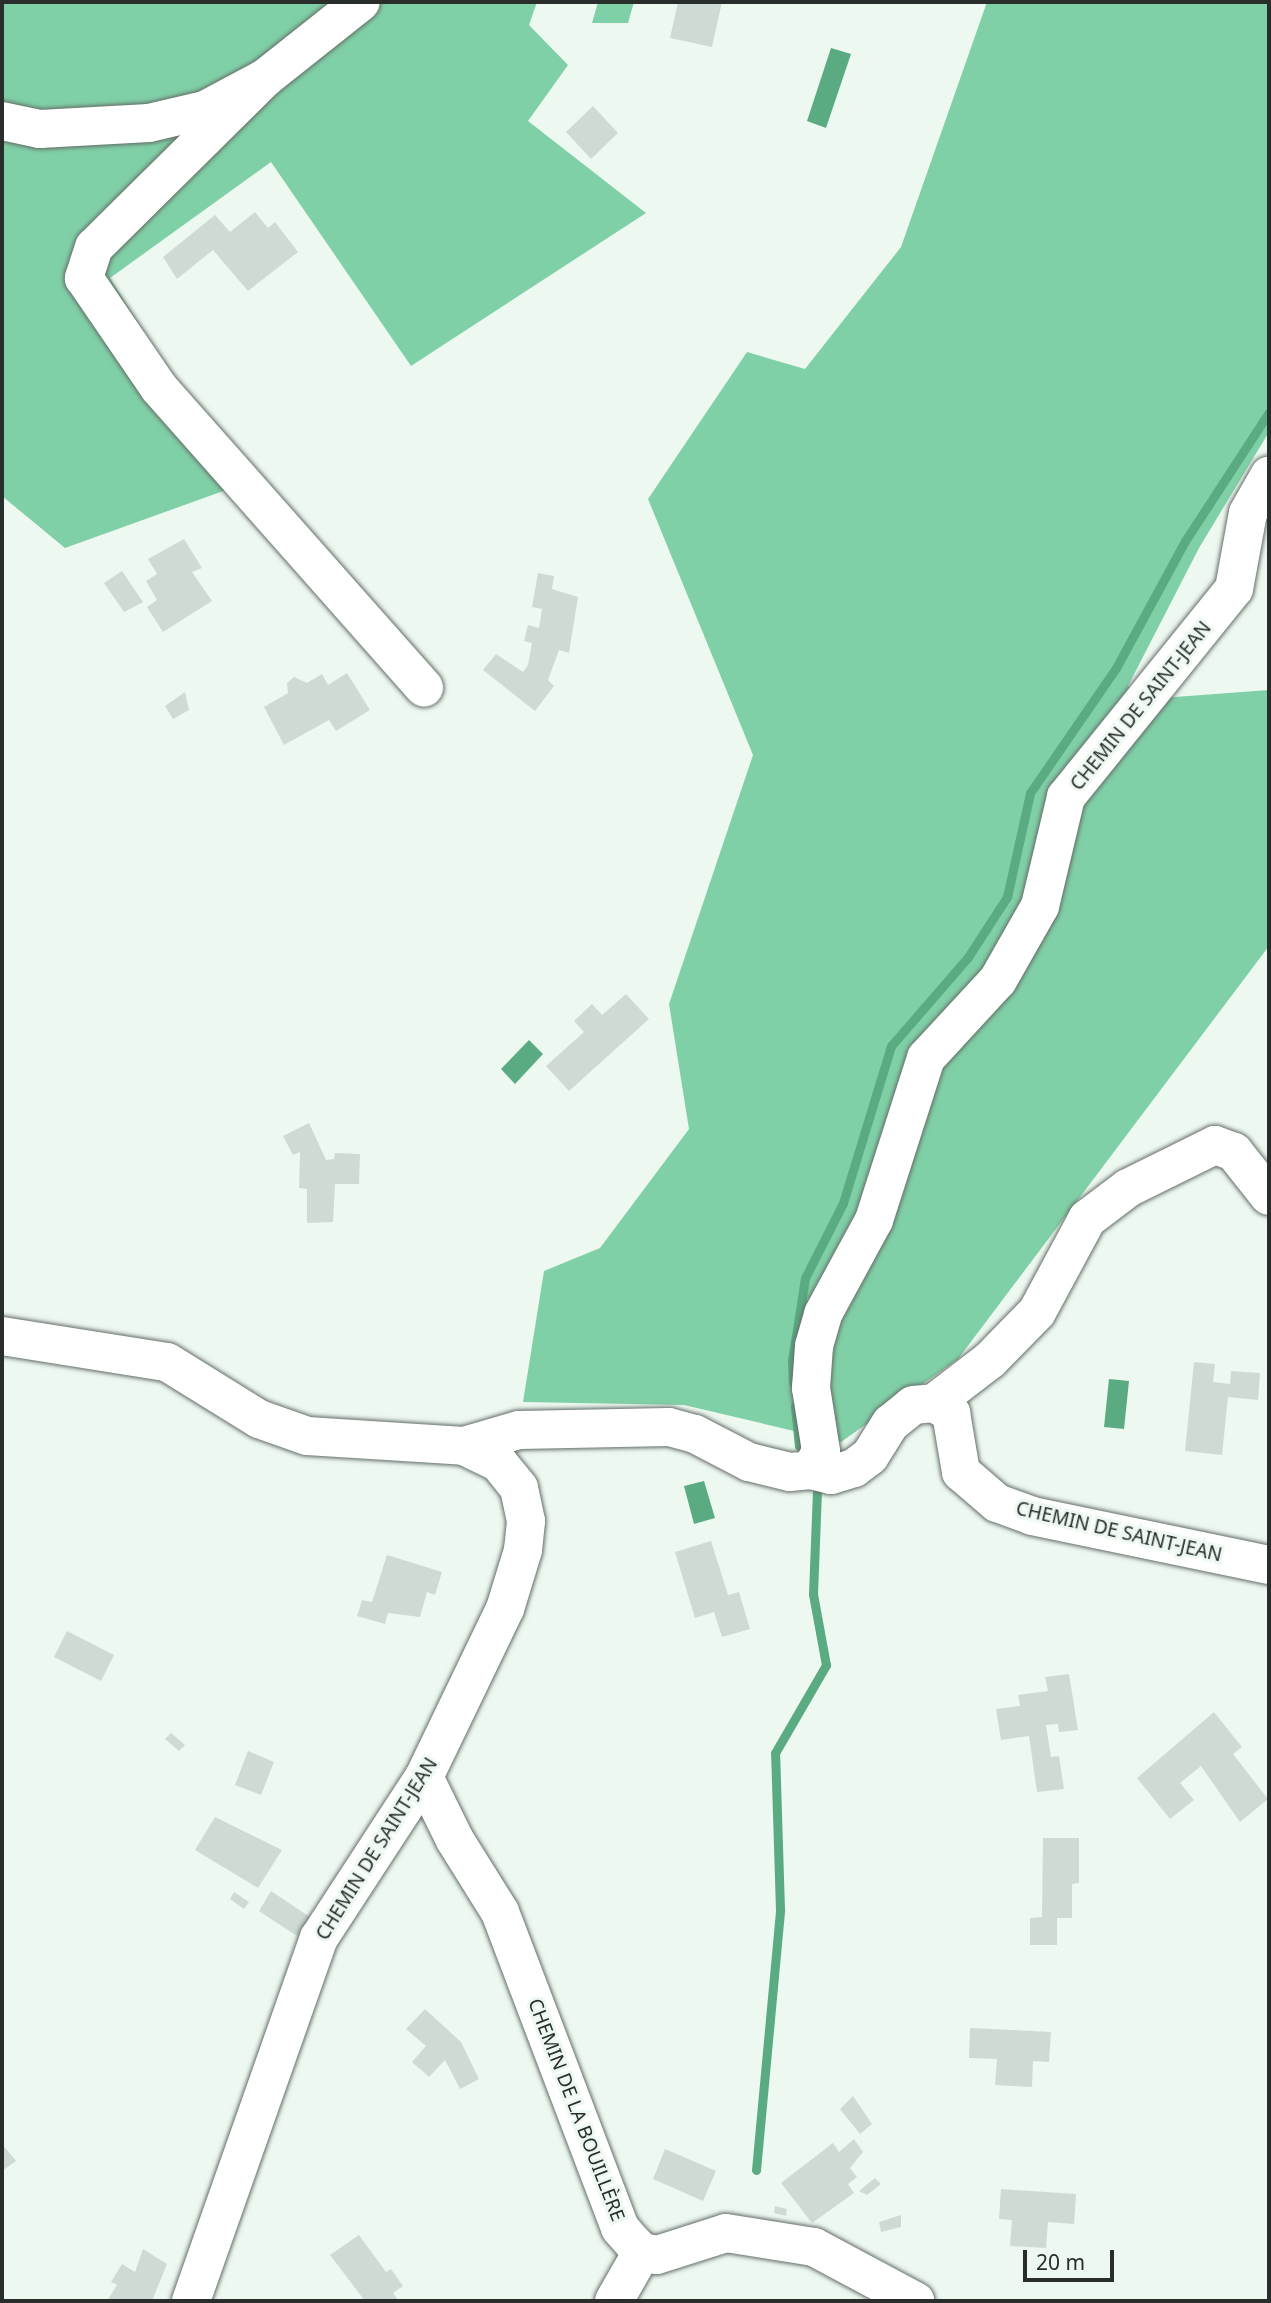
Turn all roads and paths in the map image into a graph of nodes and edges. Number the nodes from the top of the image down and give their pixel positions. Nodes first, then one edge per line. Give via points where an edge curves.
1 (362, 2) edge
2 (265, 78) junction
3 (2, 121) edge
4 (1269, 475) edge
5 (424, 688) dead end
6 (1269, 1196) edge
7 (2, 1336) edge
8 (934, 1404) junction
9 (464, 1446) junction
10 (811, 1470) junction
11 (1269, 1565) edge
12 (424, 1777) junction
13 (642, 2252) junction
14 (191, 2301) edge
15 (614, 2301) edge
16 (915, 2301) edge

1 - 2 street
2 - 3 street via 205,110 149,123 40,129
2 - 5 street via 94,247 84,278 159,388
4 - 10 street, CHEMIN DE SAINT-JEAN via 1248,513 1234,589 1066,797 1041,906 998,979 926,1058 874,1220 820,1324 811,1388 821,1451
6 - 8 street via 1234,1152 1215,1145 1128,1188 1087,1219 1037,1312 990,1360
7 - 9 street via 167,1362 259,1419 307,1436
8 - 10 street via 914,1405 891,1423 870,1456 854,1468 831,1475
8 - 11 street, CHEMIN DE SAINT-JEAN via 951,1413 961,1472 997,1503 1032,1516
9 - 10 street via 519,1430 669,1427 695,1434 748,1462 790,1472
9 - 12 street, CHEMIN DE SAINT-JEAN via 499,1463 519,1488 526,1521 523,1550 493,1642
12 - 13 street, CHEMIN DE LA BOUILLÈRE via 500,1912 620,2228
12 - 14 street, CHEMIN DE SAINT-JEAN via 319,1938
13 - 15 street
13 - 16 street via 657,2255 726,2233 754,2235 814,2247

